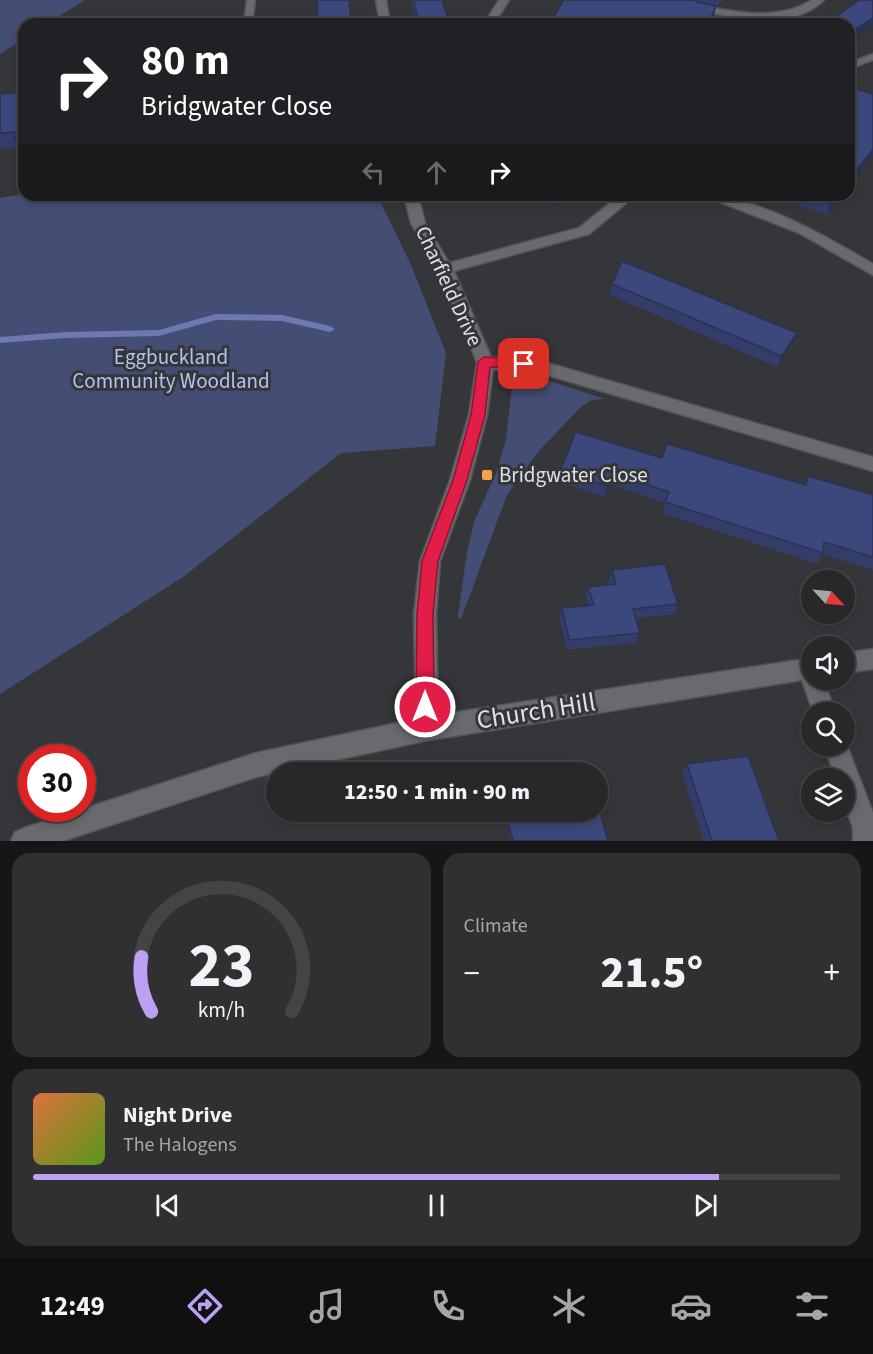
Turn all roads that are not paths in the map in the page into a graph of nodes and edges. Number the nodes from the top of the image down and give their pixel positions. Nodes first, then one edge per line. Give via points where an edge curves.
1 (251, 0) edge
2 (381, 0) edge
3 (504, 0) edge
4 (819, 0) edge
5 (695, 7) edge
6 (249, 18) edge
7 (384, 18) edge
8 (493, 18) edge
9 (873, 57) edge
10 (855, 64) edge
11 (412, 201) edge
12 (622, 201) edge
13 (725, 201) edge
14 (445, 269) junction
15 (873, 270) edge
16 (484, 362) junction
17 (873, 464) edge
18 (873, 659) edge
19 (855, 661) edge
20 (801, 674) edge
21 (429, 728) junction
22 (840, 756) edge
23 (24, 841) edge
24 (866, 841) edge

1 - 6 lane
2 - 7 street
3 - 8 street
4 - 5 street via 798,12 772,16 727,14
9 - 10 lane
11 - 14 street, Charfield Drive via 418,223
12 - 14 street via 584,231
13 - 15 street via 804,230
14 - 16 street, Charfield Drive
16 - 17 street via 537,366
16 - 21 street, Charfield Drive via 478,415 460,480 430,561 425,614 425,707
18 - 19 street
20 - 21 street, Church Hill
21 - 23 street, Church Hill via 256,765
22 - 24 street via 866,828

